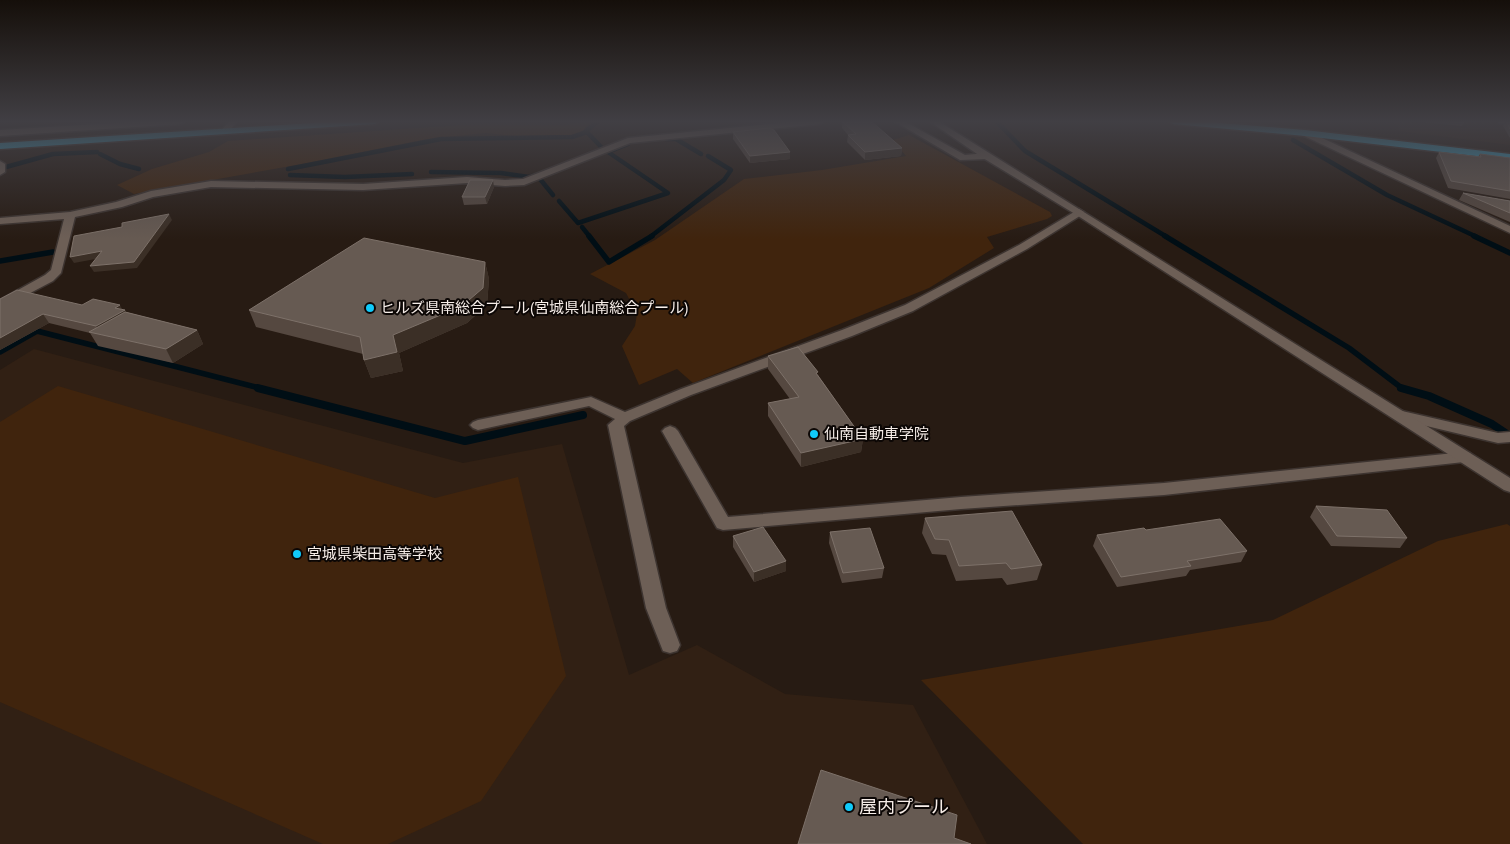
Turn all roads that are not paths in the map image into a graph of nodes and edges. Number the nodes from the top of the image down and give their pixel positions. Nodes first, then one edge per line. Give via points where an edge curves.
1 (579, 160) edge
2 (993, 160) edge
3 (1363, 160) edge
4 (0, 164) edge
5 (0, 172) edge
6 (1424, 189) junction
7 (1462, 196) edge
8 (1079, 212) junction
9 (70, 215) junction
10 (0, 221) edge
11 (1510, 230) edge
12 (0, 304) edge
13 (1402, 416) junction
14 (625, 418) junction
15 (478, 424) dead end
16 (670, 431) dead end
17 (1504, 438) edge
18 (1464, 457) junction
19 (1510, 486) edge
20 (670, 644) dead end

1 - 9 street via 524,182 504,184 467,180 363,187 211,184 151,194
2 - 8 street
3 - 6 street
4 - 5 street
6 - 7 street
6 - 11 street
8 - 13 street
8 - 14 street via 909,308
9 - 10 street
9 - 12 street via 58,271
13 - 17 street
13 - 18 street
14 - 15 street via 591,401
14 - 20 street via 616,425 622,462 656,608
16 - 18 street via 722,524 1164,489
18 - 19 street

